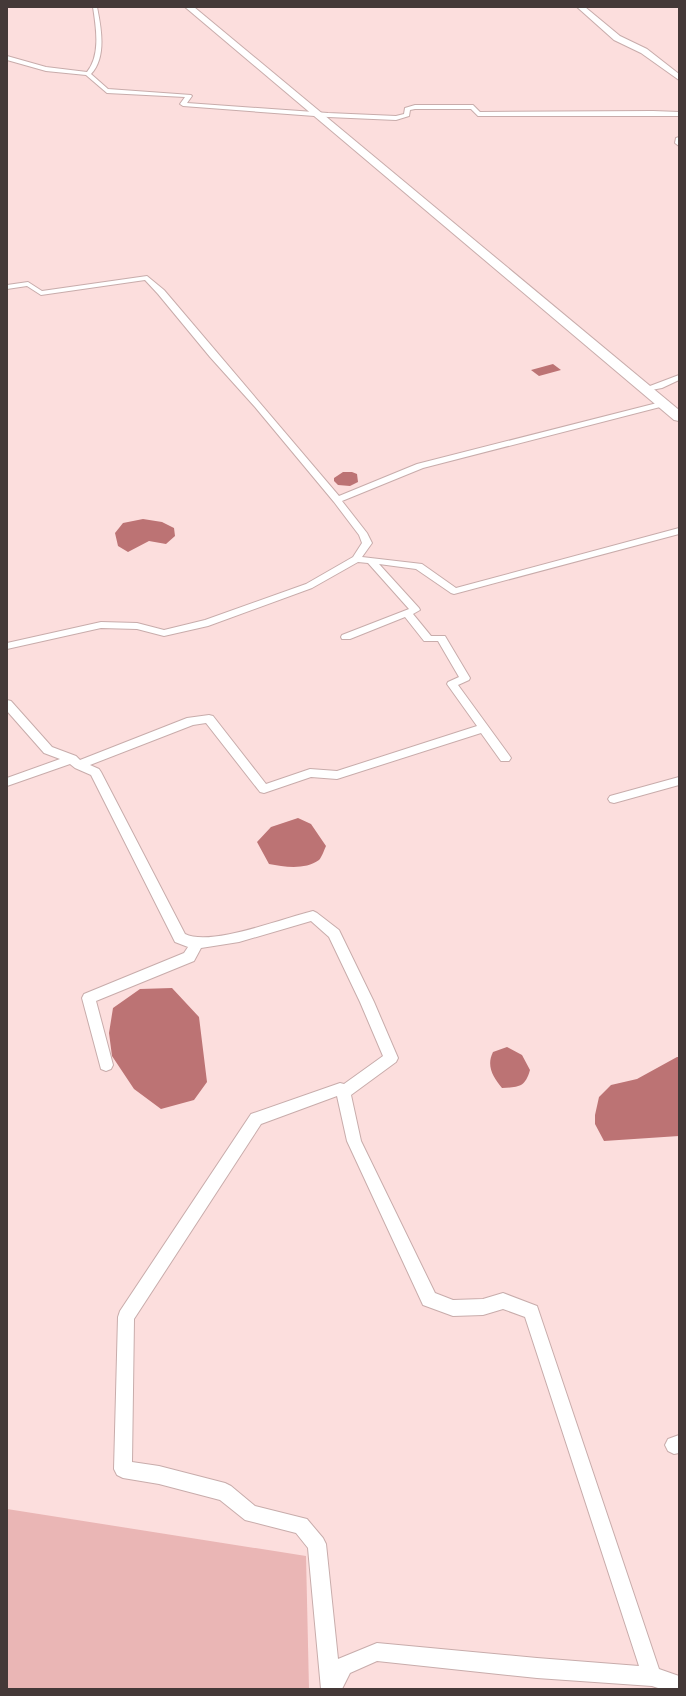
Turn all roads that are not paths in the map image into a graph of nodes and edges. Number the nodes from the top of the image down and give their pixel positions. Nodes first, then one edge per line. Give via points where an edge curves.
1 (95, 7) edge
2 (189, 7) edge
3 (196, 7) edge
4 (581, 7) edge
5 (7, 58) edge
6 (88, 74) junction
7 (679, 78) edge
8 (679, 114) edge
9 (323, 115) junction
10 (679, 140) edge
11 (679, 143) edge
12 (7, 287) edge
13 (679, 377) edge
14 (659, 386) junction
15 (646, 389) junction
16 (662, 404) junction
17 (679, 404) edge
18 (679, 417) edge
19 (337, 500) junction
20 (679, 531) edge
21 (356, 559) junction
22 (371, 561) junction
23 (407, 613) junction
24 (346, 637) dead end
25 (7, 646) edge
26 (7, 704) edge
27 (484, 728) junction
28 (505, 758) dead end
29 (75, 762) junction
30 (679, 781) edge
31 (7, 782) edge
32 (614, 799) dead end
33 (197, 943) junction
34 (106, 1065) dead end
35 (340, 1089) dead end
36 (652, 1676) junction
37 (679, 1686) edge
38 (331, 1689) edge

1 - 6 street via 100,39
2 - 9 main road
3 - 9 main road
4 - 7 street via 617,38 644,51
5 - 6 street via 46,69
6 - 9 street via 106,91 189,96 183,104
8 - 9 street via 478,114 473,107 415,107 407,109 407,115 396,118
9 - 14 main road
9 - 15 main road
10 - 11 street
12 - 19 street via 28,284 41,293 147,278
13 - 14 street
14 - 15 street
14 - 17 main road
15 - 16 main road
16 - 18 main road
16 - 19 street via 420,466
19 - 21 street via 364,535 367,543
20 - 22 street via 454,591 419,566
21 - 22 street
21 - 25 street via 309,586 208,623 164,633 136,626 101,625
22 - 23 street via 415,610
23 - 24 street
23 - 27 street via 428,639 441,638 465,678 452,684
26 - 29 street via 48,750
27 - 28 street
27 - 29 street via 337,775 310,773 264,789 209,719 191,721
29 - 31 street
29 - 33 street via 95,772 180,938
30 - 32 street
33 - 34 street via 189,957 89,998
33 - 36 street via 222,942 313,916 334,934 391,1058 343,1093 354,1141 429,1299 453,1308 483,1307 503,1301 531,1312
35 - 38 street via 256,1119 126,1317 123,1469 159,1475 225,1492 251,1514 300,1525 317,1544
36 - 37 street
36 - 38 street via 537,1668 377,1652 343,1666

